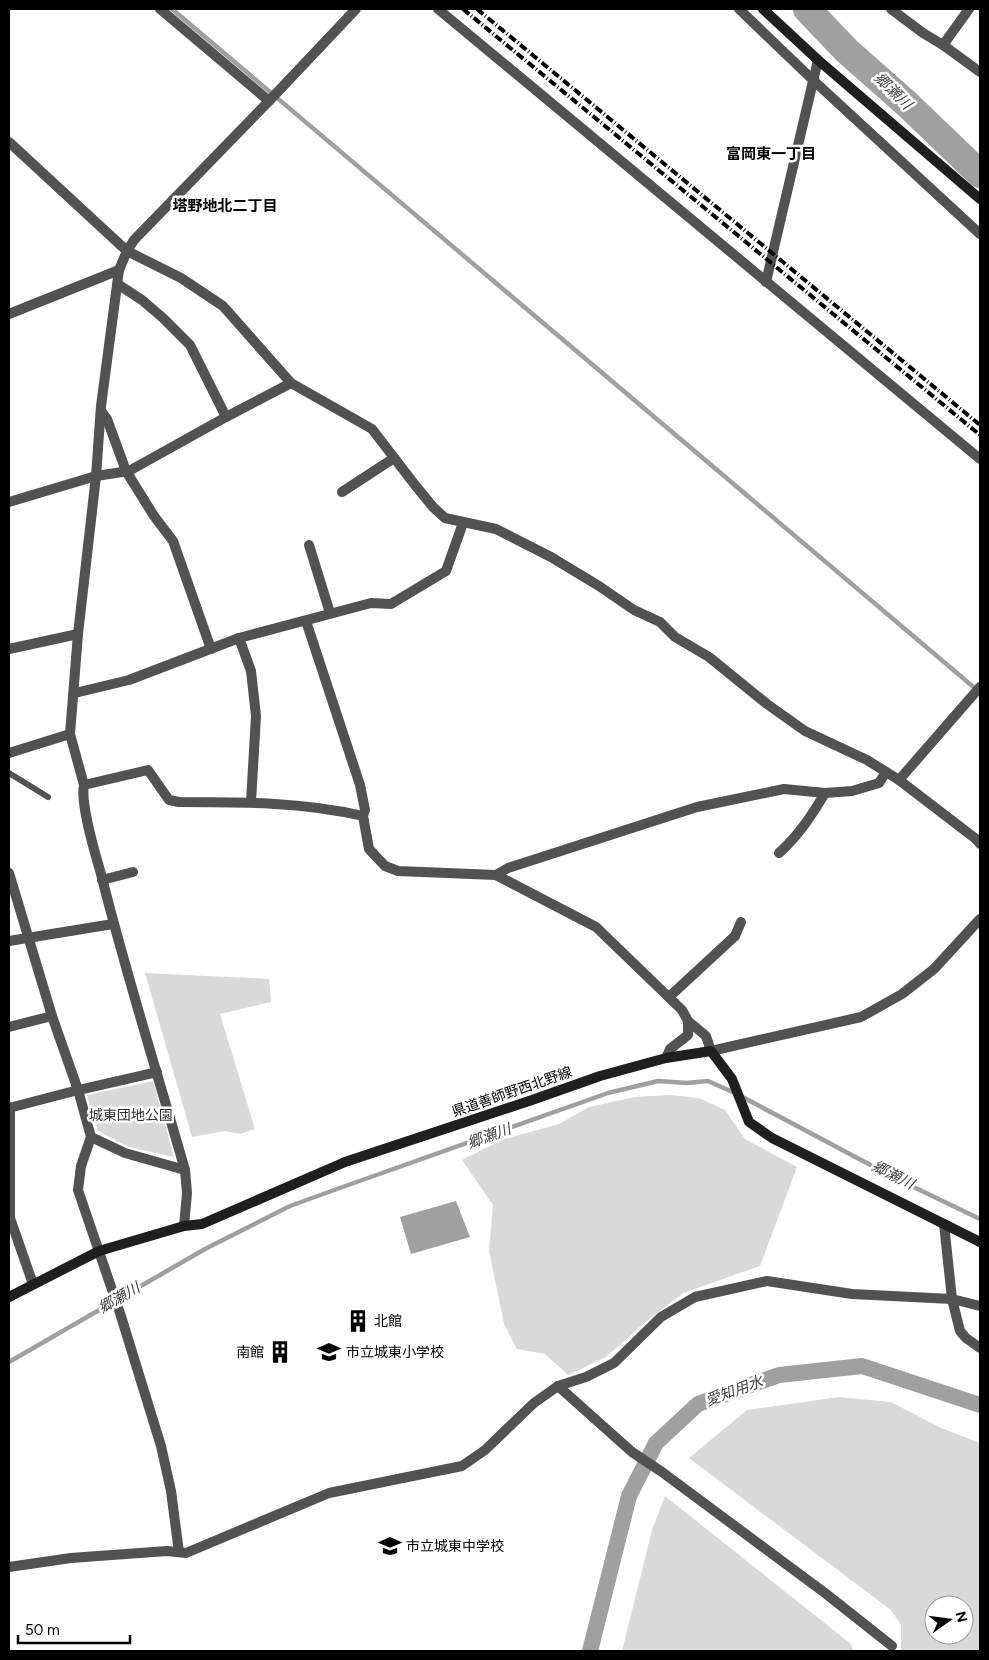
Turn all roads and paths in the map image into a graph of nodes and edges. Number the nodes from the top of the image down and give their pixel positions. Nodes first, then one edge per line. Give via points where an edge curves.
1 (160, 9) edge
2 (356, 9) edge
3 (438, 9) edge
4 (739, 9) edge
5 (763, 9) edge
6 (891, 9) edge
7 (969, 9) edge
8 (943, 45) junction
9 (818, 60) junction
10 (980, 72) edge
11 (813, 80) junction
12 (269, 101) junction
13 (9, 142) edge
14 (980, 198) edge
15 (980, 234) edge
16 (127, 251) junction
17 (119, 270) junction
18 (766, 282) junction
19 (118, 285) junction
20 (9, 314) edge
21 (291, 383) junction
22 (101, 412) junction
23 (226, 417) junction
24 (394, 458) junction
25 (980, 459) edge
26 (126, 471) junction
27 (96, 476) junction
28 (342, 492) dead end
29 (9, 502) edge
30 (463, 523) junction
31 (309, 545) dead end
32 (330, 613) junction
33 (306, 621) junction
34 (78, 634) junction
35 (239, 638) junction
36 (9, 649) edge
37 (210, 649) junction
38 (980, 687) edge
39 (74, 694) junction
40 (70, 734) junction
41 (9, 753) edge
42 (886, 772) junction
43 (9, 773) edge
44 (899, 780) junction
45 (84, 785) junction
46 (825, 792) junction
47 (48, 797) dead end
48 (251, 802) junction
49 (363, 816) junction
50 (980, 844) edge
51 (779, 853) dead end
52 (133, 872) dead end
53 (9, 873) edge
54 (496, 875) junction
55 (102, 880) junction
56 (980, 919) edge
57 (741, 922) dead end
58 (113, 924) junction
59 (29, 937) junction
60 (9, 941) edge
61 (669, 997) junction
62 (52, 1016) junction
63 (688, 1021) junction
64 (9, 1027) edge
65 (711, 1051) junction
66 (666, 1058) junction
67 (157, 1072) junction
68 (78, 1090) junction
69 (9, 1108) edge
70 (91, 1137) junction
71 (185, 1170) junction
72 (944, 1224) junction
73 (184, 1226) junction
74 (980, 1242) edge
75 (99, 1251) junction
76 (33, 1284) junction
77 (9, 1297) edge
78 (952, 1299) junction
79 (980, 1306) edge
80 (980, 1348) edge
81 (558, 1386) junction
82 (179, 1552) junction
83 (9, 1567) edge
84 (892, 1646) dead end

1 - 12 street
2 - 12 street
3 - 18 street
4 - 11 street
5 - 9 main road
6 - 8 street
7 - 8 street
8 - 10 street
9 - 11 street
9 - 14 main road
11 - 15 street
11 - 18 street
12 - 16 street
13 - 16 street
16 - 17 street
16 - 21 street via 181,278 223,306
17 - 19 street
17 - 20 street
18 - 25 street
19 - 22 street
19 - 23 street via 164,318 190,345
21 - 23 street
21 - 24 street via 372,429
22 - 26 street via 107,419
22 - 27 street
23 - 26 street
24 - 28 street
24 - 30 street via 433,507 445,518
26 - 27 street
26 - 37 street via 173,541
27 - 29 street
27 - 34 street
30 - 32 street via 446,571 390,604 371,602
30 - 42 street via 496,529 599,586 634,610 660,622 675,637 709,657 805,731
31 - 32 street
32 - 33 street
33 - 35 street
33 - 49 street via 360,785 366,810
34 - 36 street
34 - 39 street
35 - 37 street
35 - 48 street via 251,671 256,716
37 - 39 street via 129,680
38 - 44 street
39 - 40 street
40 - 41 street
40 - 45 street
42 - 44 street
42 - 46 street via 879,783 852,791
43 - 47 lane
44 - 50 street
45 - 48 street via 148,770 169,800
45 - 55 street via 82,793
46 - 51 street via 807,823
46 - 54 street via 784,789 698,807 508,868
48 - 49 street via 331,809
49 - 54 street via 369,849 385,866 398,871
52 - 55 street
53 - 59 street
54 - 61 street via 596,928
55 - 58 street
56 - 65 street via 934,969 902,994 861,1017
57 - 61 street via 735,936
58 - 59 street
58 - 67 street
59 - 60 street
59 - 62 street
61 - 63 street
62 - 64 street
62 - 68 street
63 - 65 street via 706,1036
63 - 66 street via 688,1035 670,1049
65 - 66 main road, 県道善師野西北野線
65 - 72 main road via 732,1079 749,1122 772,1138
66 - 73 main road, 県道善師野西北野線 via 600,1076 345,1162 202,1224
67 - 68 street
67 - 71 street
68 - 69 street
68 - 70 street
69 - 76 street via 10,1218
70 - 71 street via 124,1153
70 - 75 street via 81,1166 78,1190
71 - 73 street
72 - 74 main road
72 - 78 street
73 - 75 main road, 県道善師野西北野線
75 - 76 main road, 県道善師野西北野線
75 - 82 street via 161,1446
76 - 77 main road, 県道善師野西北野線
78 - 79 street
78 - 80 street via 960,1331
78 - 81 street via 852,1294 767,1281 729,1288 695,1297 661,1317 614,1363
81 - 82 street via 462,1466 330,1493 186,1553
81 - 84 street via 632,1452
82 - 83 street via 71,1558

